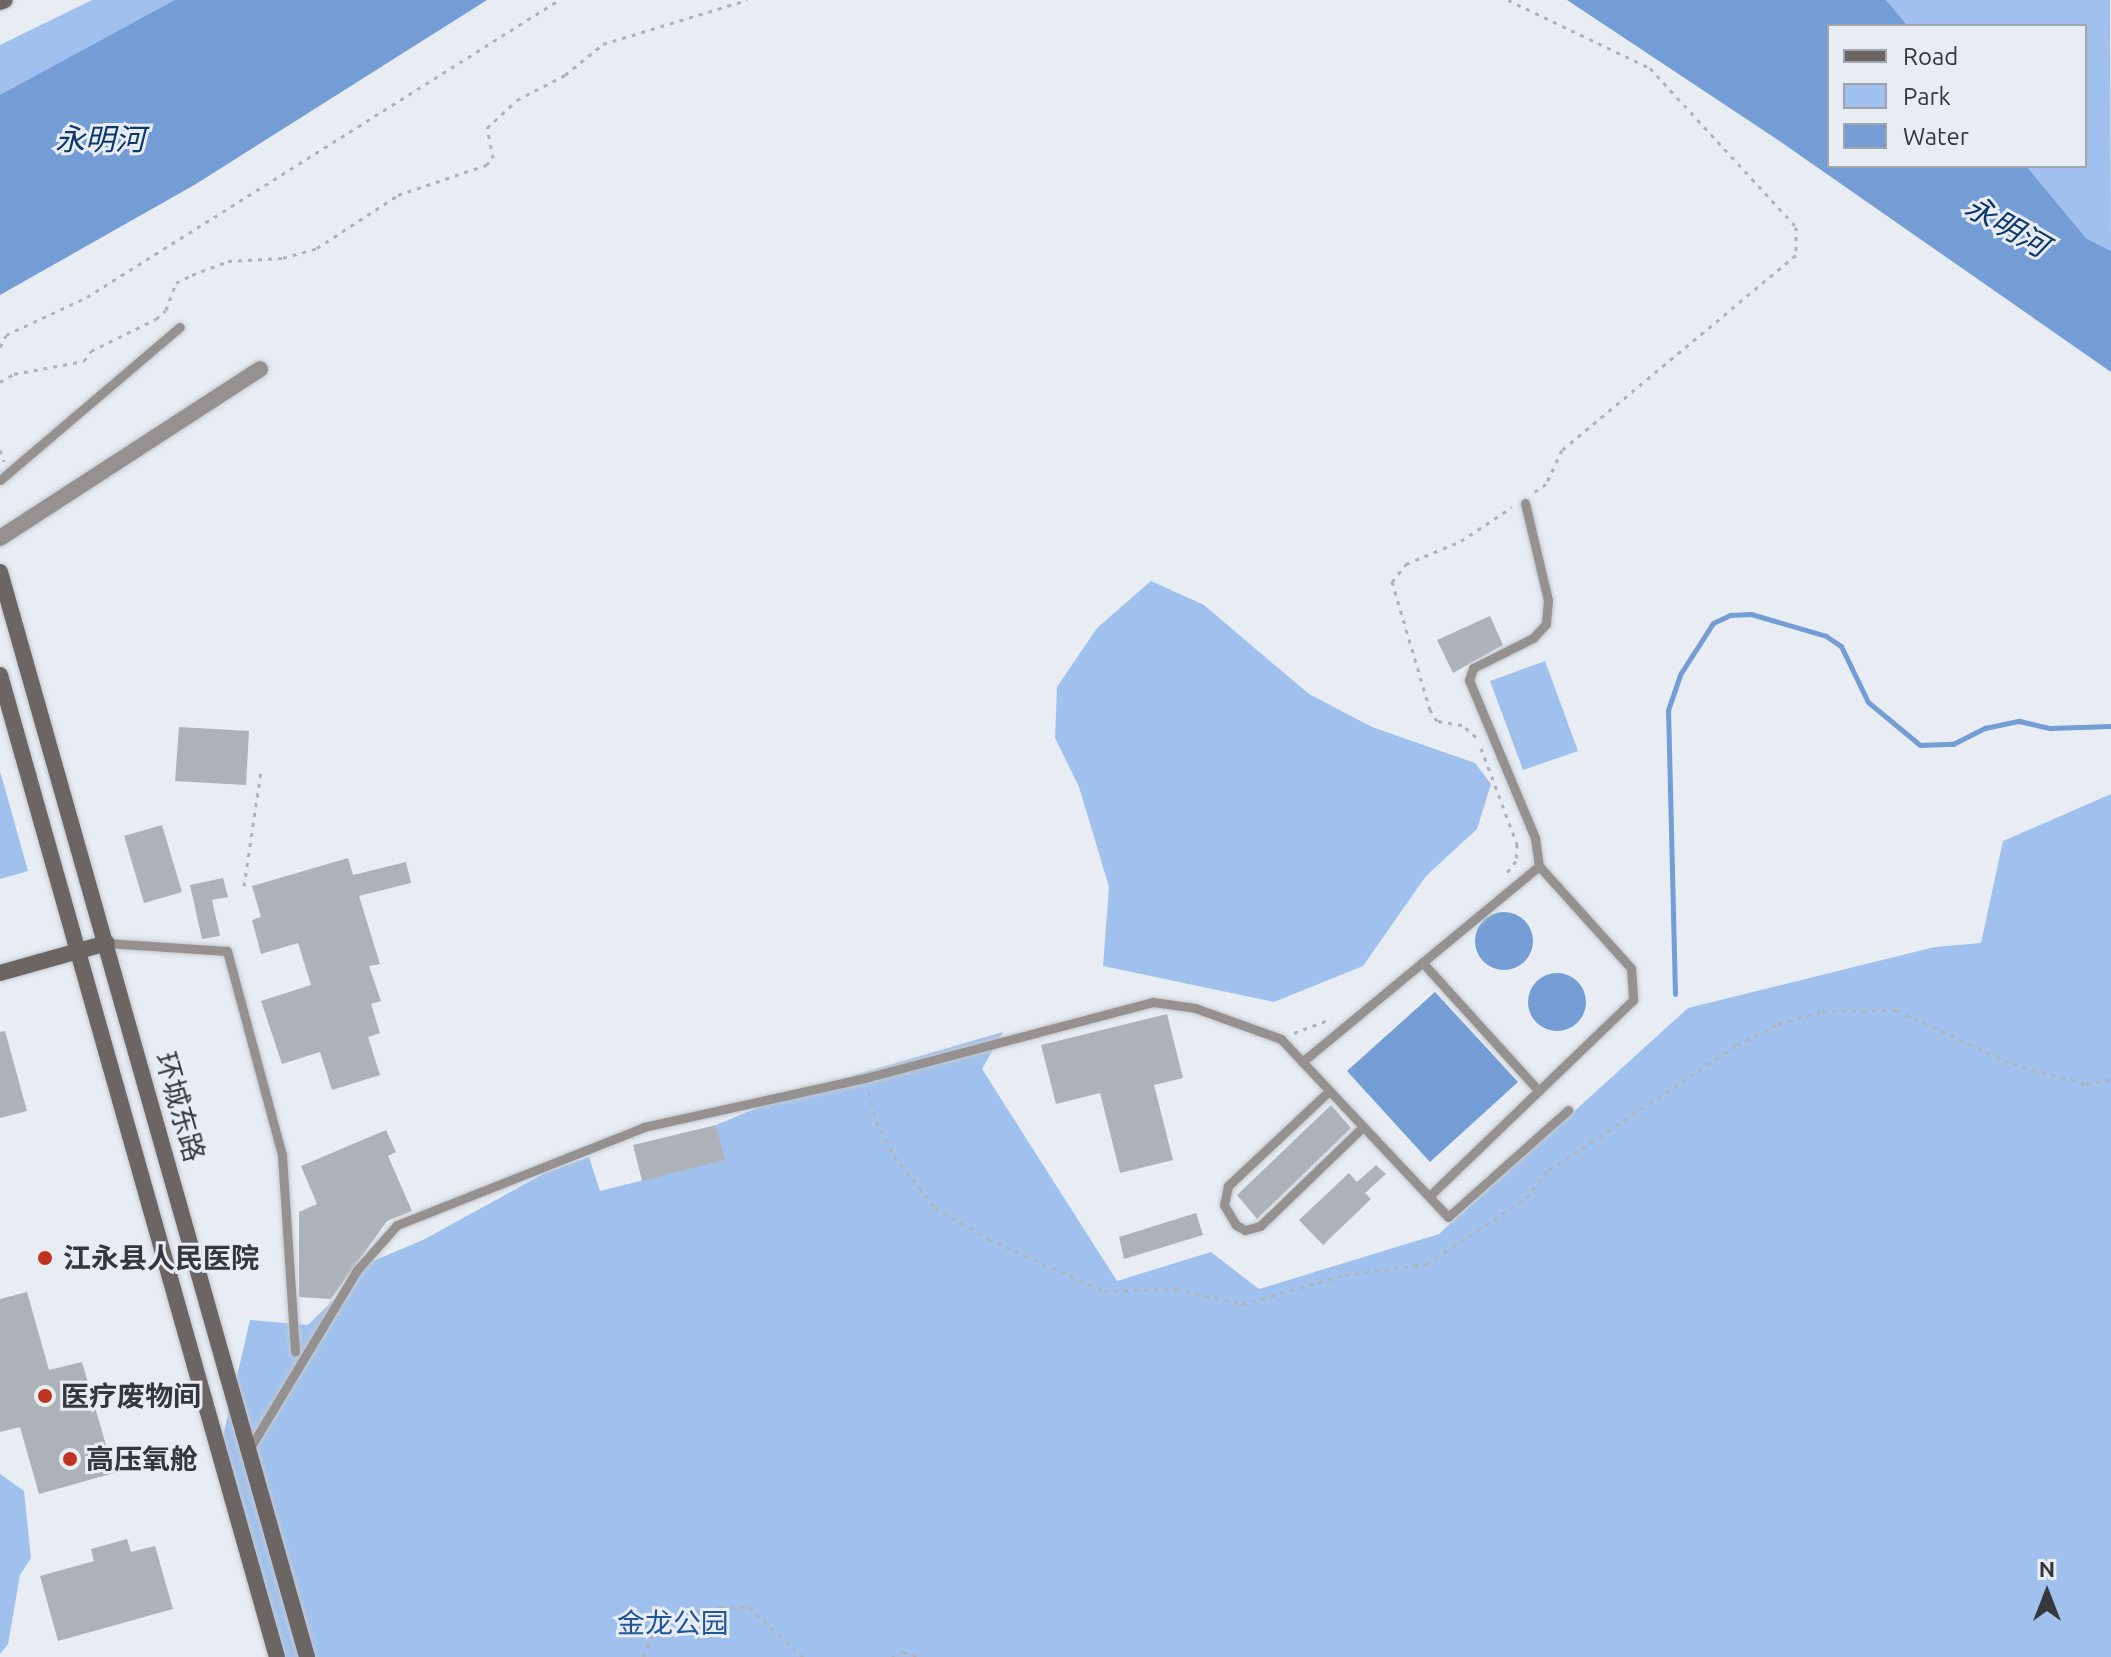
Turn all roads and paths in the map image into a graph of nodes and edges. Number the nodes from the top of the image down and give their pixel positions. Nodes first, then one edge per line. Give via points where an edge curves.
1 (559, 0) edge
2 (747, 0) edge
3 (1508, 0) edge
4 (180, 327) dead end
5 (0, 347) edge
6 (260, 369) dead end
7 (0, 382) edge
8 (0, 480) edge
9 (1525, 500) junction
10 (0, 538) edge
11 (0, 572) edge
12 (0, 675) edge
13 (261, 771) dead end
14 (1539, 866) junction
15 (1501, 880) dead end
16 (244, 886) dead end
17 (107, 943) junction
18 (79, 950) junction
19 (1422, 962) junction
20 (0, 973) edge
21 (1336, 1016) dead end
22 (1270, 1033) junction
23 (1302, 1062) junction
24 (1329, 1091) junction
25 (1539, 1091) junction
26 (1568, 1110) dead end
27 (1363, 1127) junction
28 (1429, 1196) junction
29 (295, 1352) dead end
30 (250, 1448) junction
31 (277, 1657) edge
32 (307, 1657) edge
33 (644, 1657) edge
34 (803, 1657) edge
35 (891, 1657) edge
36 (921, 1657) edge

1 - 5 path via 87,297 6,335
2 - 7 path via 603,44 565,75 517,100 487,128 493,158 486,165 398,195 317,248 283,258 228,261 192,275 176,283 166,310 156,319 91,351 84,361 14,374
3 - 9 path via 1650,68 1796,227 1796,255 1562,450 1546,484
4 - 8 lane
6 - 10 street
9 - 14 lane via 1548,600 1546,624 1533,638 1473,668 1469,680 1535,838
9 - 15 path via 1461,541 1406,564 1392,582 1430,710 1437,721 1471,729 1517,844 1516,861
11 - 17 main road, 环城东路
12 - 18 main road, 环城东路
13 - 16 path
14 - 19 lane
14 - 25 lane via 1631,968 1636,988 1633,1000
17 - 18 main road
17 - 29 lane via 227,951 282,1155
17 - 30 main road, 环城东路
18 - 20 main road
18 - 31 main road, 环城东路
19 - 23 lane
19 - 25 lane
21 - 22 path via 1305,1032
22 - 23 lane
22 - 30 lane via 1195,1008 1153,1002 865,1078 644,1127 538,1167 505,1186 397,1225 383,1237 339,1297
23 - 24 lane
24 - 27 lane
24 - 27 lane via 1228,1186 1224,1205 1236,1225 1245,1230 1260,1226
25 - 28 lane
26 - 28 lane via 1448,1217
27 - 28 lane
30 - 32 main road, 环城东路
33 - 34 path via 658,1618 749,1607
35 - 36 path via 903,1652

